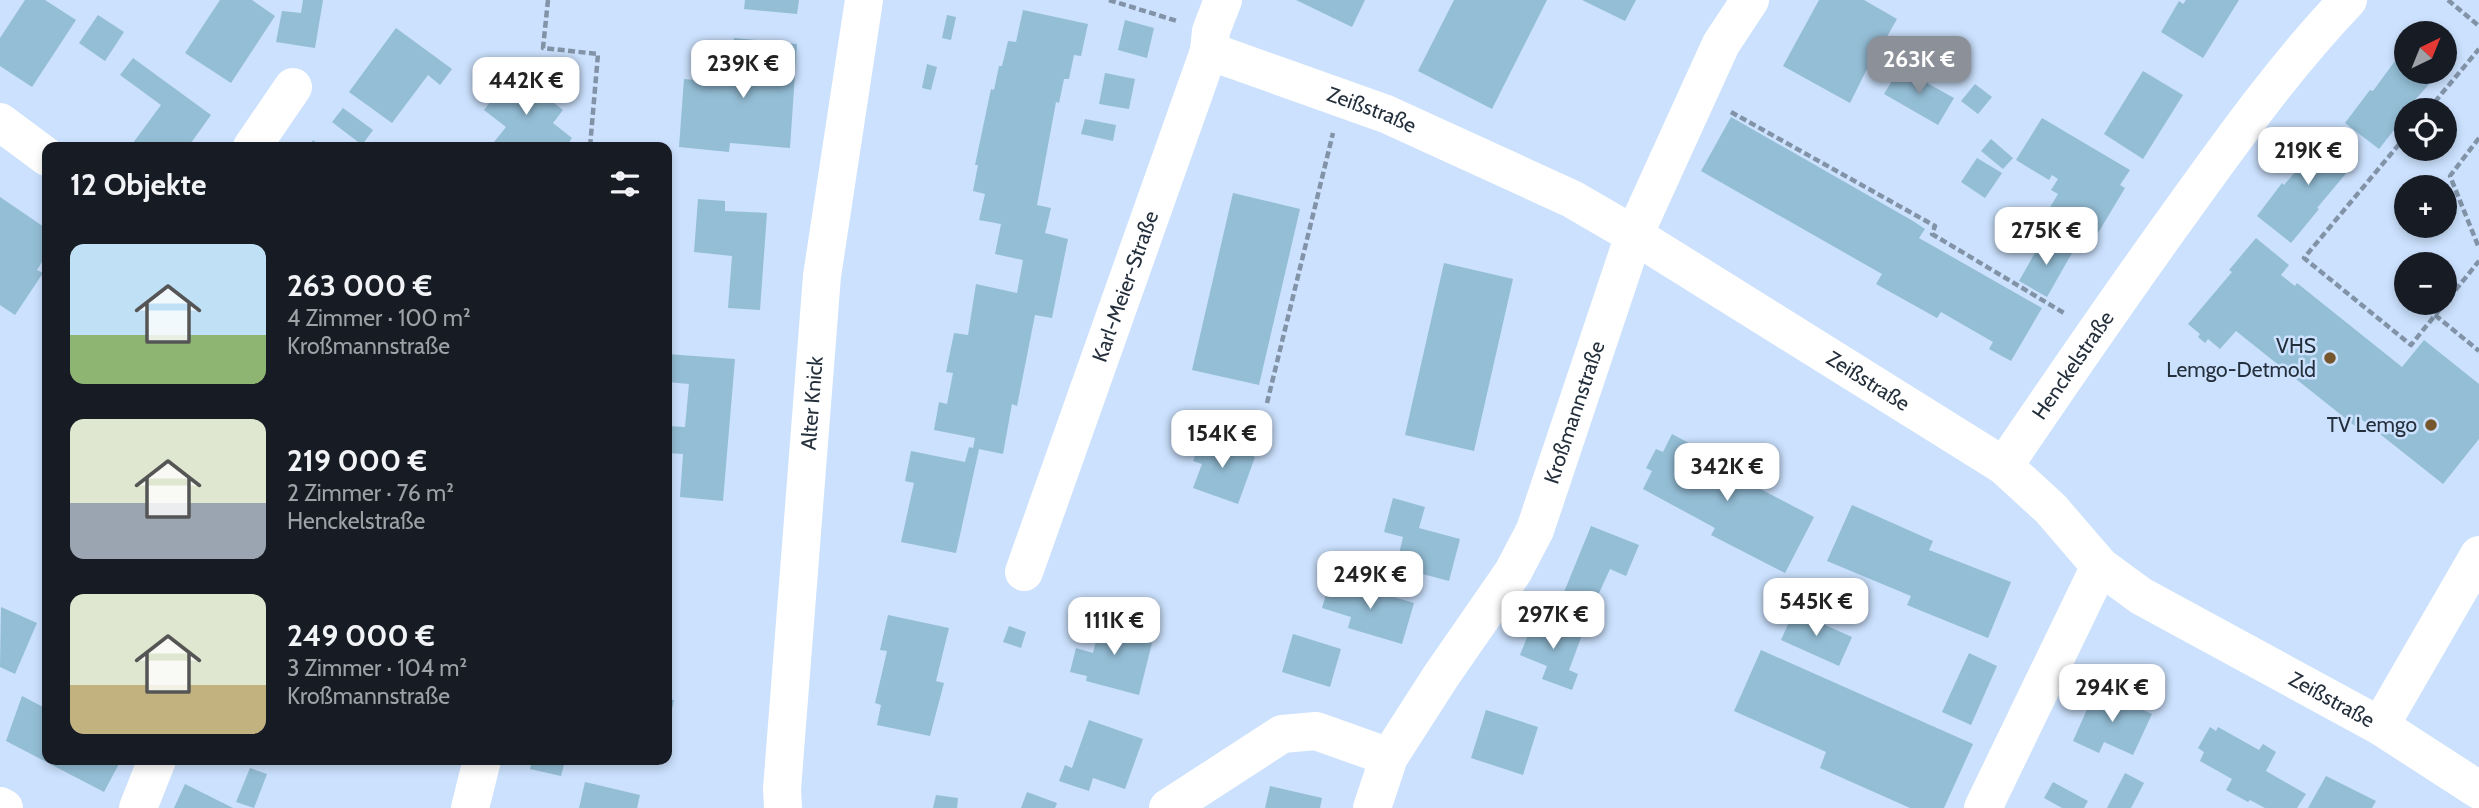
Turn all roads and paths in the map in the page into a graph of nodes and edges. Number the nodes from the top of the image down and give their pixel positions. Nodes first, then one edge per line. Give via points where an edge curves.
1 (548, 0) edge
2 (864, 0) edge
3 (1109, 0) edge
4 (1750, 0) edge
5 (2348, 0) edge
6 (2448, 0) edge
7 (2479, 26) edge
8 (1214, 27) edge
9 (2479, 49) edge
10 (293, 88) dead end
11 (1697, 93) junction
12 (1342, 98) junction
13 (2438, 98) edge
14 (0, 122) edge
15 (2479, 138) edge
16 (255, 142) edge
17 (590, 142) edge
18 (2394, 150) edge
19 (42, 153) edge
20 (1634, 235) junction
21 (2479, 248) edge
22 (2479, 261) edge
23 (2457, 288) edge
24 (2435, 315) joint
25 (2095, 332) junction
26 (2479, 351) edge
27 (1267, 403) dead end
28 (2004, 466) junction
29 (2479, 555) edge
30 (2100, 566) junction
31 (1024, 572) dead end
32 (2380, 726) junction
33 (1389, 757) junction
34 (156, 765) edge
35 (481, 765) edge
36 (2479, 790) edge
37 (138, 808) edge
38 (470, 808) edge
39 (783, 808) edge
40 (1168, 808) edge
41 (1372, 808) edge
42 (1983, 808) edge

1 - 17 path via 543,48 598,54
2 - 39 street, Alter Knick via 822,276
3 - 8 path
4 - 11 street, Kroßmannstraße
5 - 25 street, Henckelstraße via 2308,41 2235,136
6 - 7 path
8 - 12 street, Zeißstraße
8 - 31 street, Karl-Meier-Straße
9 - 13 path
10 - 16 street
11 - 20 street, Kroßmannstraße
11 - 25 path via 1936,226 1931,234
12 - 20 street, Zeißstraße via 1572,199
12 - 27 path
14 - 19 street
15 - 21 path via 2450,176
18 - 24 path via 2304,258 2411,345
20 - 28 street, Zeißstraße
20 - 33 street, Kroßmannstraße via 1535,530 1513,572
22 - 23 path
24 - 26 path
25 - 28 street, Henckelstraße
28 - 30 street, Zeißstraße via 2052,509
29 - 32 street
30 - 32 street, Zeißstraße via 2141,596
30 - 42 street
32 - 36 street, Zeißstraße
33 - 40 street via 1316,731 1282,734
33 - 41 street, Kroßmannstraße
34 - 37 street
35 - 38 street

